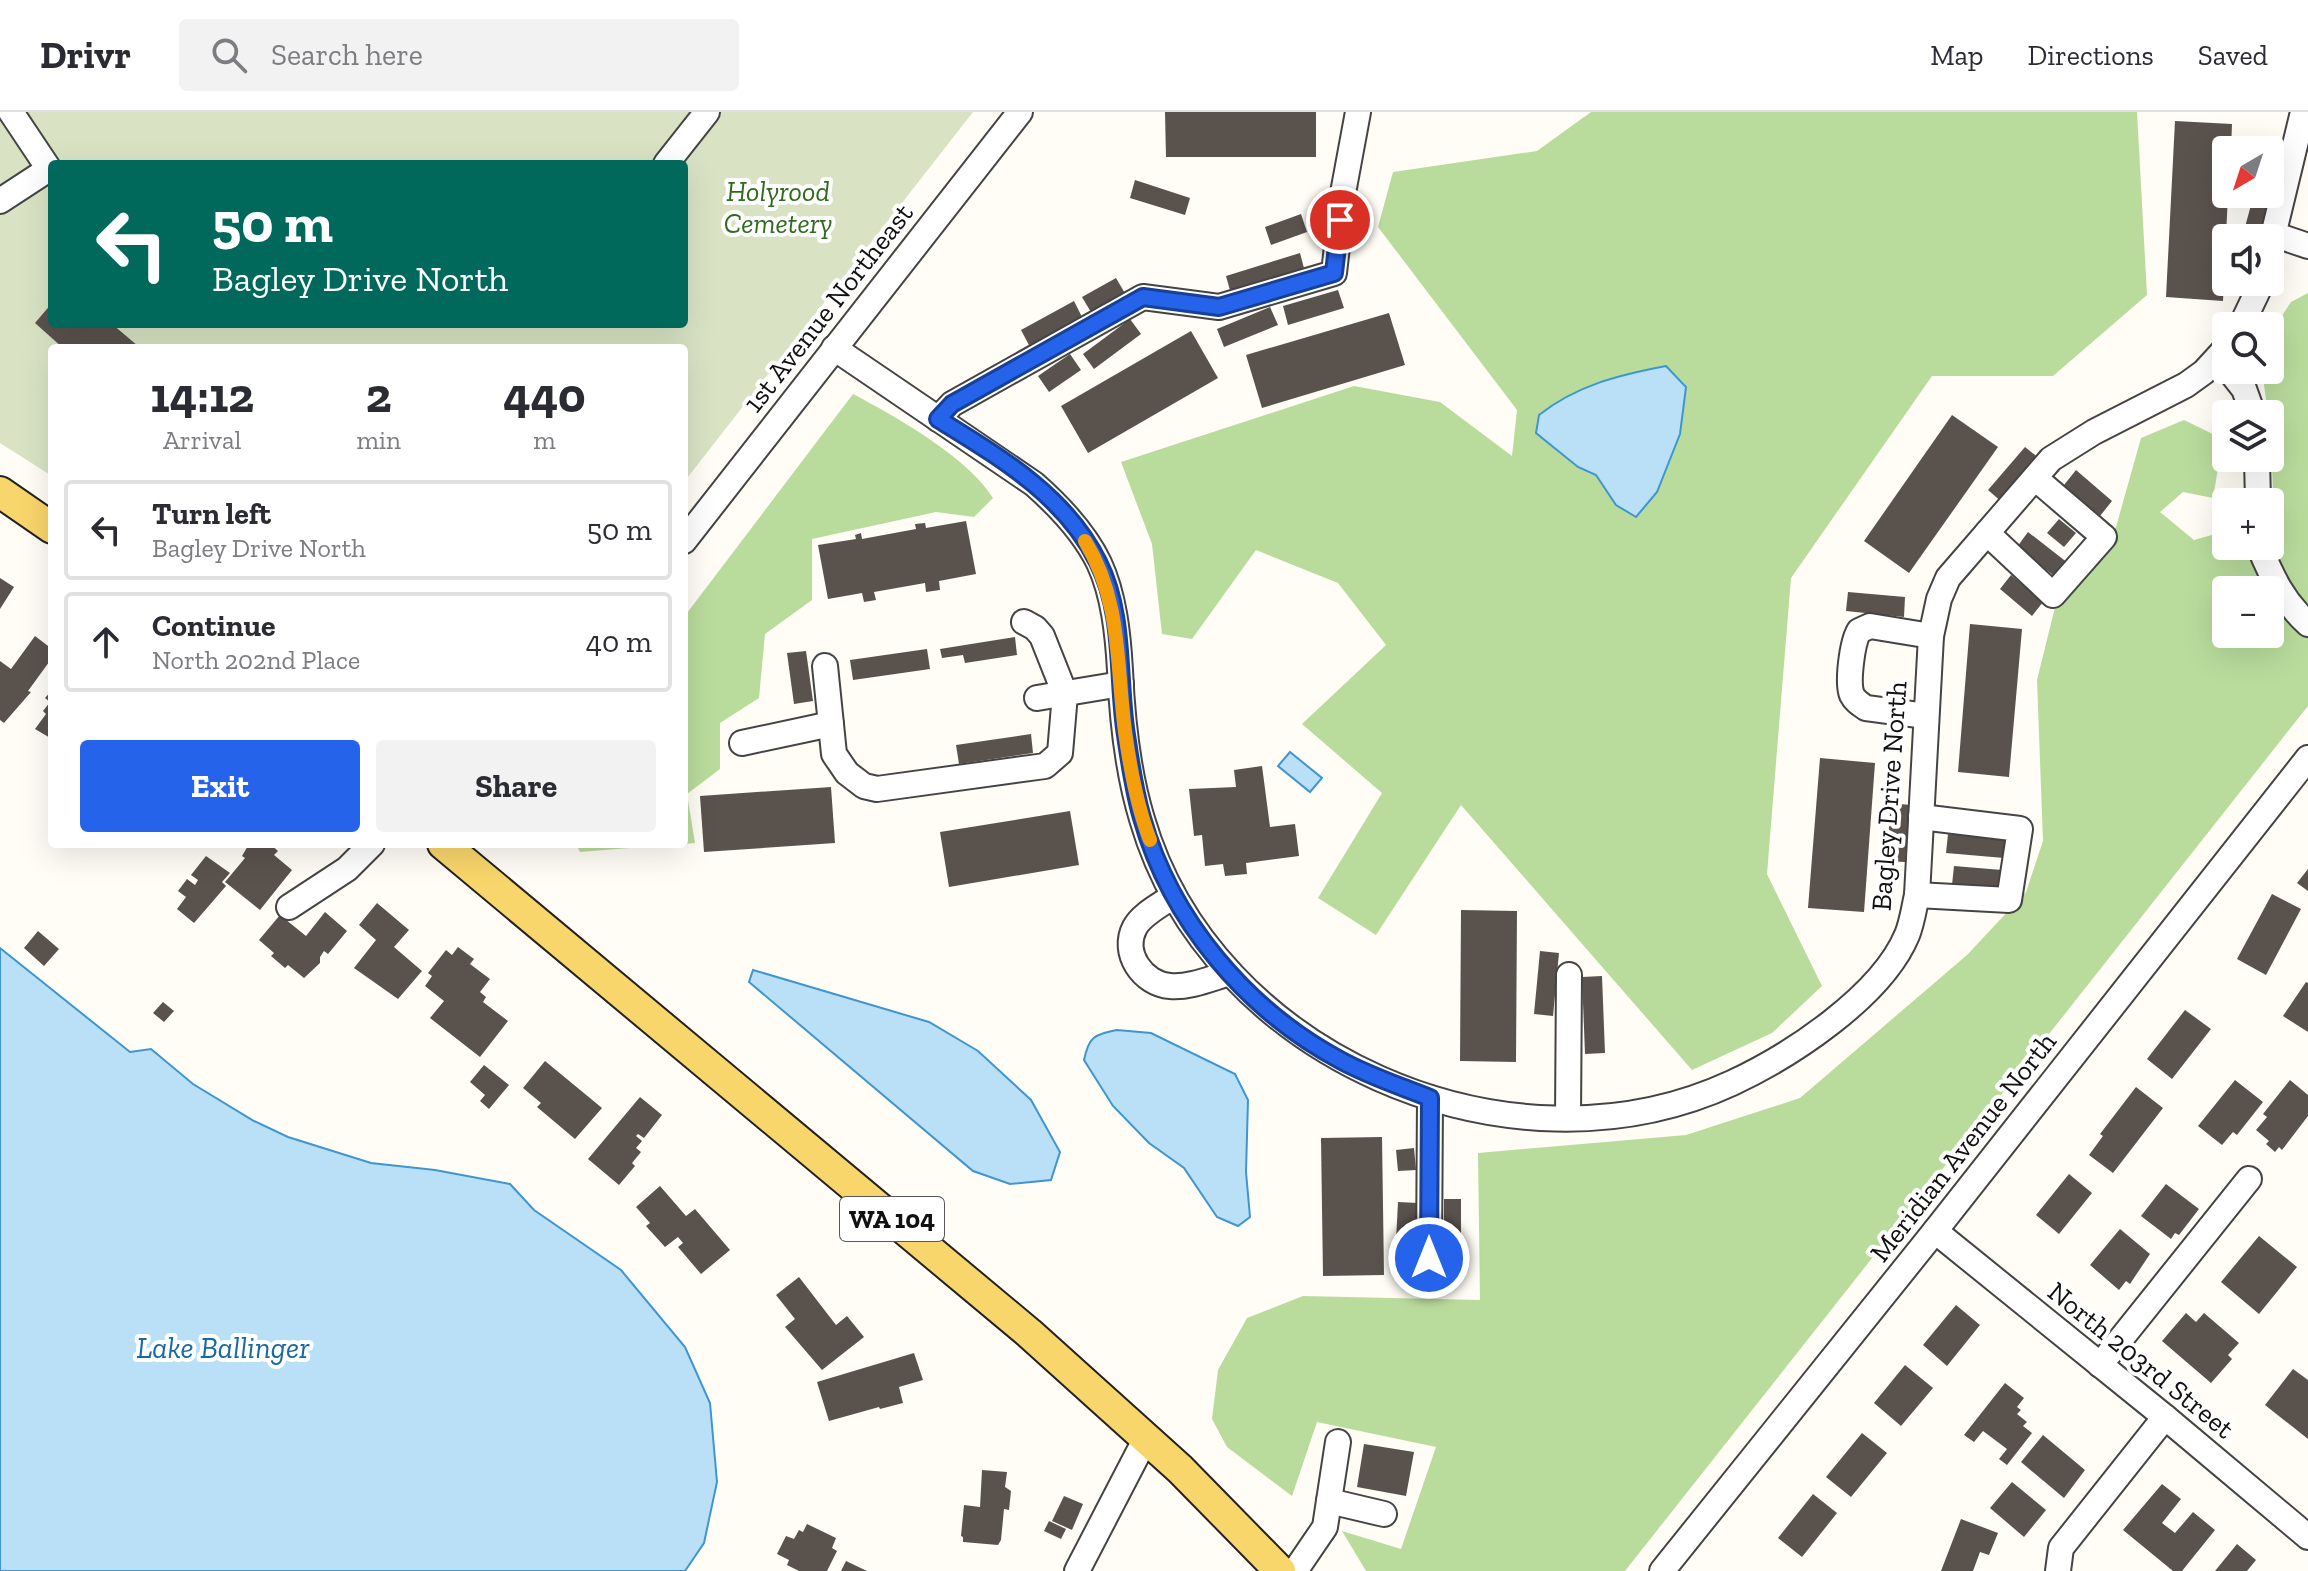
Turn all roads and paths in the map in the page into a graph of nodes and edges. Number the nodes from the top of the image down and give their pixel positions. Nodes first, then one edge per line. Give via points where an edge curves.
1 (11, 112) edge
2 (707, 112) edge
3 (1020, 112) edge
4 (1358, 112) edge
5 (2303, 112) edge
6 (0, 124) edge
7 (669, 160) edge
8 (2299, 167) edge
9 (48, 168) edge
10 (48, 170) edge
11 (0, 201) edge
12 (2278, 224) edge
13 (2284, 243) edge
14 (2308, 246) edge
15 (834, 348) junction
16 (2212, 368) edge
17 (938, 419) junction
18 (2035, 478) junction
19 (0, 492) edge
20 (48, 525) edge
21 (1987, 533) junction
22 (688, 536) edge
23 (2265, 560) edge
24 (1024, 622) dead end
25 (2308, 624) edge
26 (1931, 636) junction
27 (825, 666) dead end
28 (1121, 684) junction
29 (1065, 694) junction
30 (1037, 698) dead end
31 (1926, 716) junction
32 (831, 724) junction
33 (742, 743) dead end
34 (2308, 758) edge
35 (1921, 817) junction
36 (368, 848) edge
37 (450, 848) edge
38 (1917, 895) junction
39 (1173, 896) junction
40 (289, 907) dead end
41 (1230, 973) junction
42 (1569, 975) dead end
43 (1430, 1098) junction
44 (1568, 1118) junction
45 (2249, 1179) dead end
46 (1935, 1231) junction
47 (1429, 1258) dead end
48 (2100, 1365) junction
49 (2165, 1417) junction
50 (1146, 1438) junction
51 (1338, 1442) dead end
52 (1329, 1501) junction
53 (1384, 1514) dead end
54 (2308, 1537) edge
55 (1077, 1571) edge
56 (1280, 1571) edge
57 (1295, 1571) edge
58 (1662, 1571) edge
59 (2058, 1571) edge

1 - 6 street
1 - 9 street
2 - 7 street
3 - 15 street, 1st Avenue Northeast
4 - 17 street via 1334,273 1219,307 1143,297 952,404
5 - 8 street
8 - 12 street
10 - 11 street
13 - 14 street
15 - 17 street, Bagley Drive North
15 - 22 street, 1st Avenue Northeast
16 - 18 street, Bagley Drive North via 2094,432 2051,459
17 - 28 street, Bagley Drive North via 1034,484 1080,532 1099,564 1113,610
18 - 21 street, Bagley Drive North
18 - 21 street via 2104,537 2084,560 2053,595
19 - 20 main road
21 - 26 street, Bagley Drive North via 1948,578
23 - 25 street via 2274,584
24 - 29 street via 1042,636
26 - 31 street, Bagley Drive North
26 - 31 street via 1870,626 1859,631 1853,647 1851,689 1858,703
27 - 32 street
28 - 29 street
28 - 39 street, Bagley Drive North via 1142,819
29 - 30 street
29 - 32 street via 1060,753 1045,766 877,789 847,773 834,754
31 - 35 street, Bagley Drive North
32 - 33 street
34 - 46 street, Meridian Avenue North
35 - 38 street, Bagley Drive North
35 - 38 street via 2020,829 2009,900
36 - 40 street via 347,869
37 - 50 main road, WA 104 via 1029,1333
38 - 44 street, Bagley Drive North via 1907,935 1892,960 1849,1006 1789,1053 1712,1092 1665,1107
39 - 41 street, Bagley Drive North via 1194,932
39 - 41 street via 1136,925 1131,946 1138,969 1155,982 1175,987
41 - 43 street, Bagley Drive North via 1295,1031 1349,1064
42 - 44 street
43 - 44 street, Bagley Drive North via 1491,1114
43 - 47 street
45 - 48 street
46 - 48 street, North 203rd Street
46 - 58 street, Meridian Avenue North
48 - 49 street, North 203rd Street
49 - 54 street, North 203rd Street
49 - 59 street via 2061,1548
50 - 55 street
50 - 56 main road, WA 104
51 - 52 street
52 - 53 street
52 - 57 street via 1325,1527

